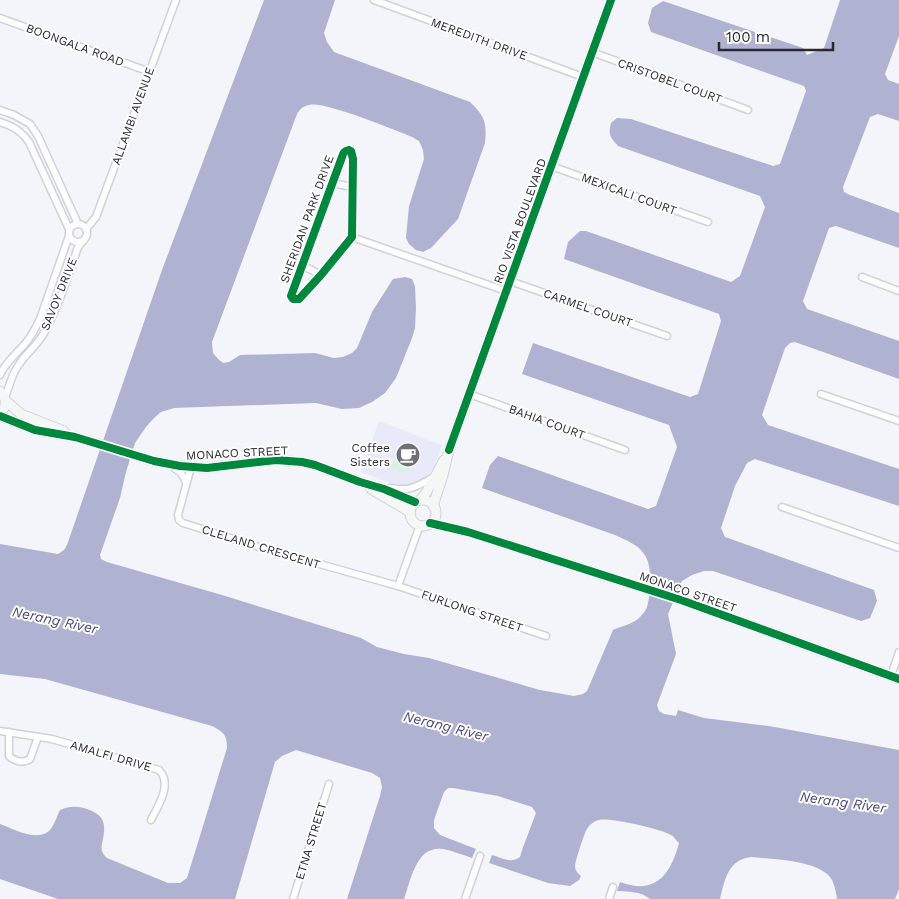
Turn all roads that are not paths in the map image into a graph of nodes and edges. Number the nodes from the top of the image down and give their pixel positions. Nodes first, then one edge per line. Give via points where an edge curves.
1 (176, 0) edge
2 (374, 0) edge
3 (611, 0) edge
4 (0, 18) edge
5 (592, 52) junction
6 (150, 72) junction
7 (583, 77) junction
8 (0, 110) edge
9 (748, 110) dead end
10 (0, 122) edge
11 (551, 166) junction
12 (332, 183) junction
13 (352, 187) junction
14 (69, 206) junction
15 (60, 210) junction
16 (708, 222) dead end
17 (78, 224) junction
18 (86, 229) junction
19 (69, 232) junction
20 (352, 238) junction
21 (83, 241) junction
22 (302, 266) junction
23 (321, 275) junction
24 (862, 277) dead end
25 (510, 281) junction
26 (899, 290) edge
27 (506, 291) junction
28 (667, 336) dead end
29 (0, 375) edge
30 (469, 394) junction
31 (821, 394) dead end
32 (4, 397) edge
33 (0, 414) edge
34 (899, 421) edge
35 (75, 437) junction
36 (449, 450) junction
37 (625, 450) dead end
38 (167, 464) junction
39 (191, 467) junction
40 (434, 478) junction
41 (186, 482) junction
42 (360, 482) junction
43 (384, 489) junction
44 (417, 501) junction
45 (782, 507) dead end
46 (434, 510) junction
47 (410, 512) junction
48 (430, 523) junction
49 (420, 525) junction
50 (468, 532) junction
51 (899, 548) edge
52 (398, 586) junction
53 (546, 636) dead end
54 (899, 652) edge
55 (895, 677) edge
56 (0, 730) edge
57 (9, 732) junction
58 (38, 737) junction
59 (329, 784) dead end
60 (151, 820) dead end
61 (480, 856) dead end
62 (613, 888) dead end
63 (293, 899) edge
64 (465, 899) edge
65 (609, 899) edge

1 - 6 street, ALLAMBI AVENUE
2 - 7 street, MEREDITH DRIVE
3 - 5 street, RIO VISTA BOULEVARD
4 - 6 street, BOONGALA ROAD
5 - 7 street, RIO VISTA BOULEVARD
5 - 9 street, CRISTOBEL COURT
6 - 18 street, ALLAMBI AVENUE via 96,217
7 - 11 street, RIO VISTA BOULEVARD
8 - 14 street via 30,124
10 - 15 street via 22,132 29,142
11 - 16 street, MEXICALI COURT
11 - 25 street, RIO VISTA BOULEVARD
12 - 13 street, SHERIDAN PARK DRIVE
12 - 13 street, SHERIDAN PARK DRIVE via 343,153 349,150 353,159
12 - 22 street, SHERIDAN PARK DRIVE
13 - 20 street, SHERIDAN PARK DRIVE
14 - 15 street
14 - 17 street
15 - 19 street
17 - 18 street
17 - 19 street
18 - 21 street
19 - 21 street via 74,241
19 - 29 street, SAVOY DRIVE via 35,330
20 - 23 street, SHERIDAN PARK DRIVE
20 - 27 street
21 - 32 street, SAVOY DRIVE via 51,319 38,343 15,370
22 - 23 street, SHERIDAN PARK DRIVE
22 - 23 street, SHERIDAN PARK DRIVE via 291,296 293,299 299,299
24 - 26 street
25 - 27 street, RIO VISTA BOULEVARD
25 - 28 street, CARMEL COURT
27 - 30 street, RIO VISTA BOULEVARD
30 - 36 street, RIO VISTA BOULEVARD
30 - 37 street, BAHIA COURT
31 - 34 street
32 - 33 street via 5,407
32 - 35 street, MONACO STREET via 21,414
33 - 35 street, MONACO STREET via 35,430
35 - 38 street, MONACO STREET
36 - 40 street, RIO VISTA BOULEVARD
36 - 46 street, RIO VISTA BOULEVARD
38 - 39 street, MONACO STREET
38 - 41 street via 181,472
39 - 41 street, CLELAND CRESCENT
39 - 42 street, MONACO STREET via 288,460 315,465
40 - 43 street via 408,490
40 - 44 street, RIO VISTA BOULEVARD
41 - 52 street, CLELAND CRESCENT via 178,516 183,523
42 - 43 street, MONACO STREET
42 - 47 street, MONACO STREET
43 - 44 street, MONACO STREET
44 - 46 street via 430,502
44 - 47 street
45 - 51 street
46 - 48 street via 434,519
46 - 50 street, MONACO STREET
47 - 49 street via 412,521
48 - 49 street
48 - 50 street, MONACO STREET
49 - 52 street
50 - 55 street, MONACO STREET via 680,600
52 - 53 street, FURLONG STREET
54 - 55 street
56 - 57 street, AMALFI DRIVE
57 - 58 street, AMALFI DRIVE
57 - 58 street via 9,756 20,762 30,759
58 - 60 street, AMALFI DRIVE via 159,770 164,787
59 - 63 street, ETNA STREET
61 - 64 street
62 - 65 street

